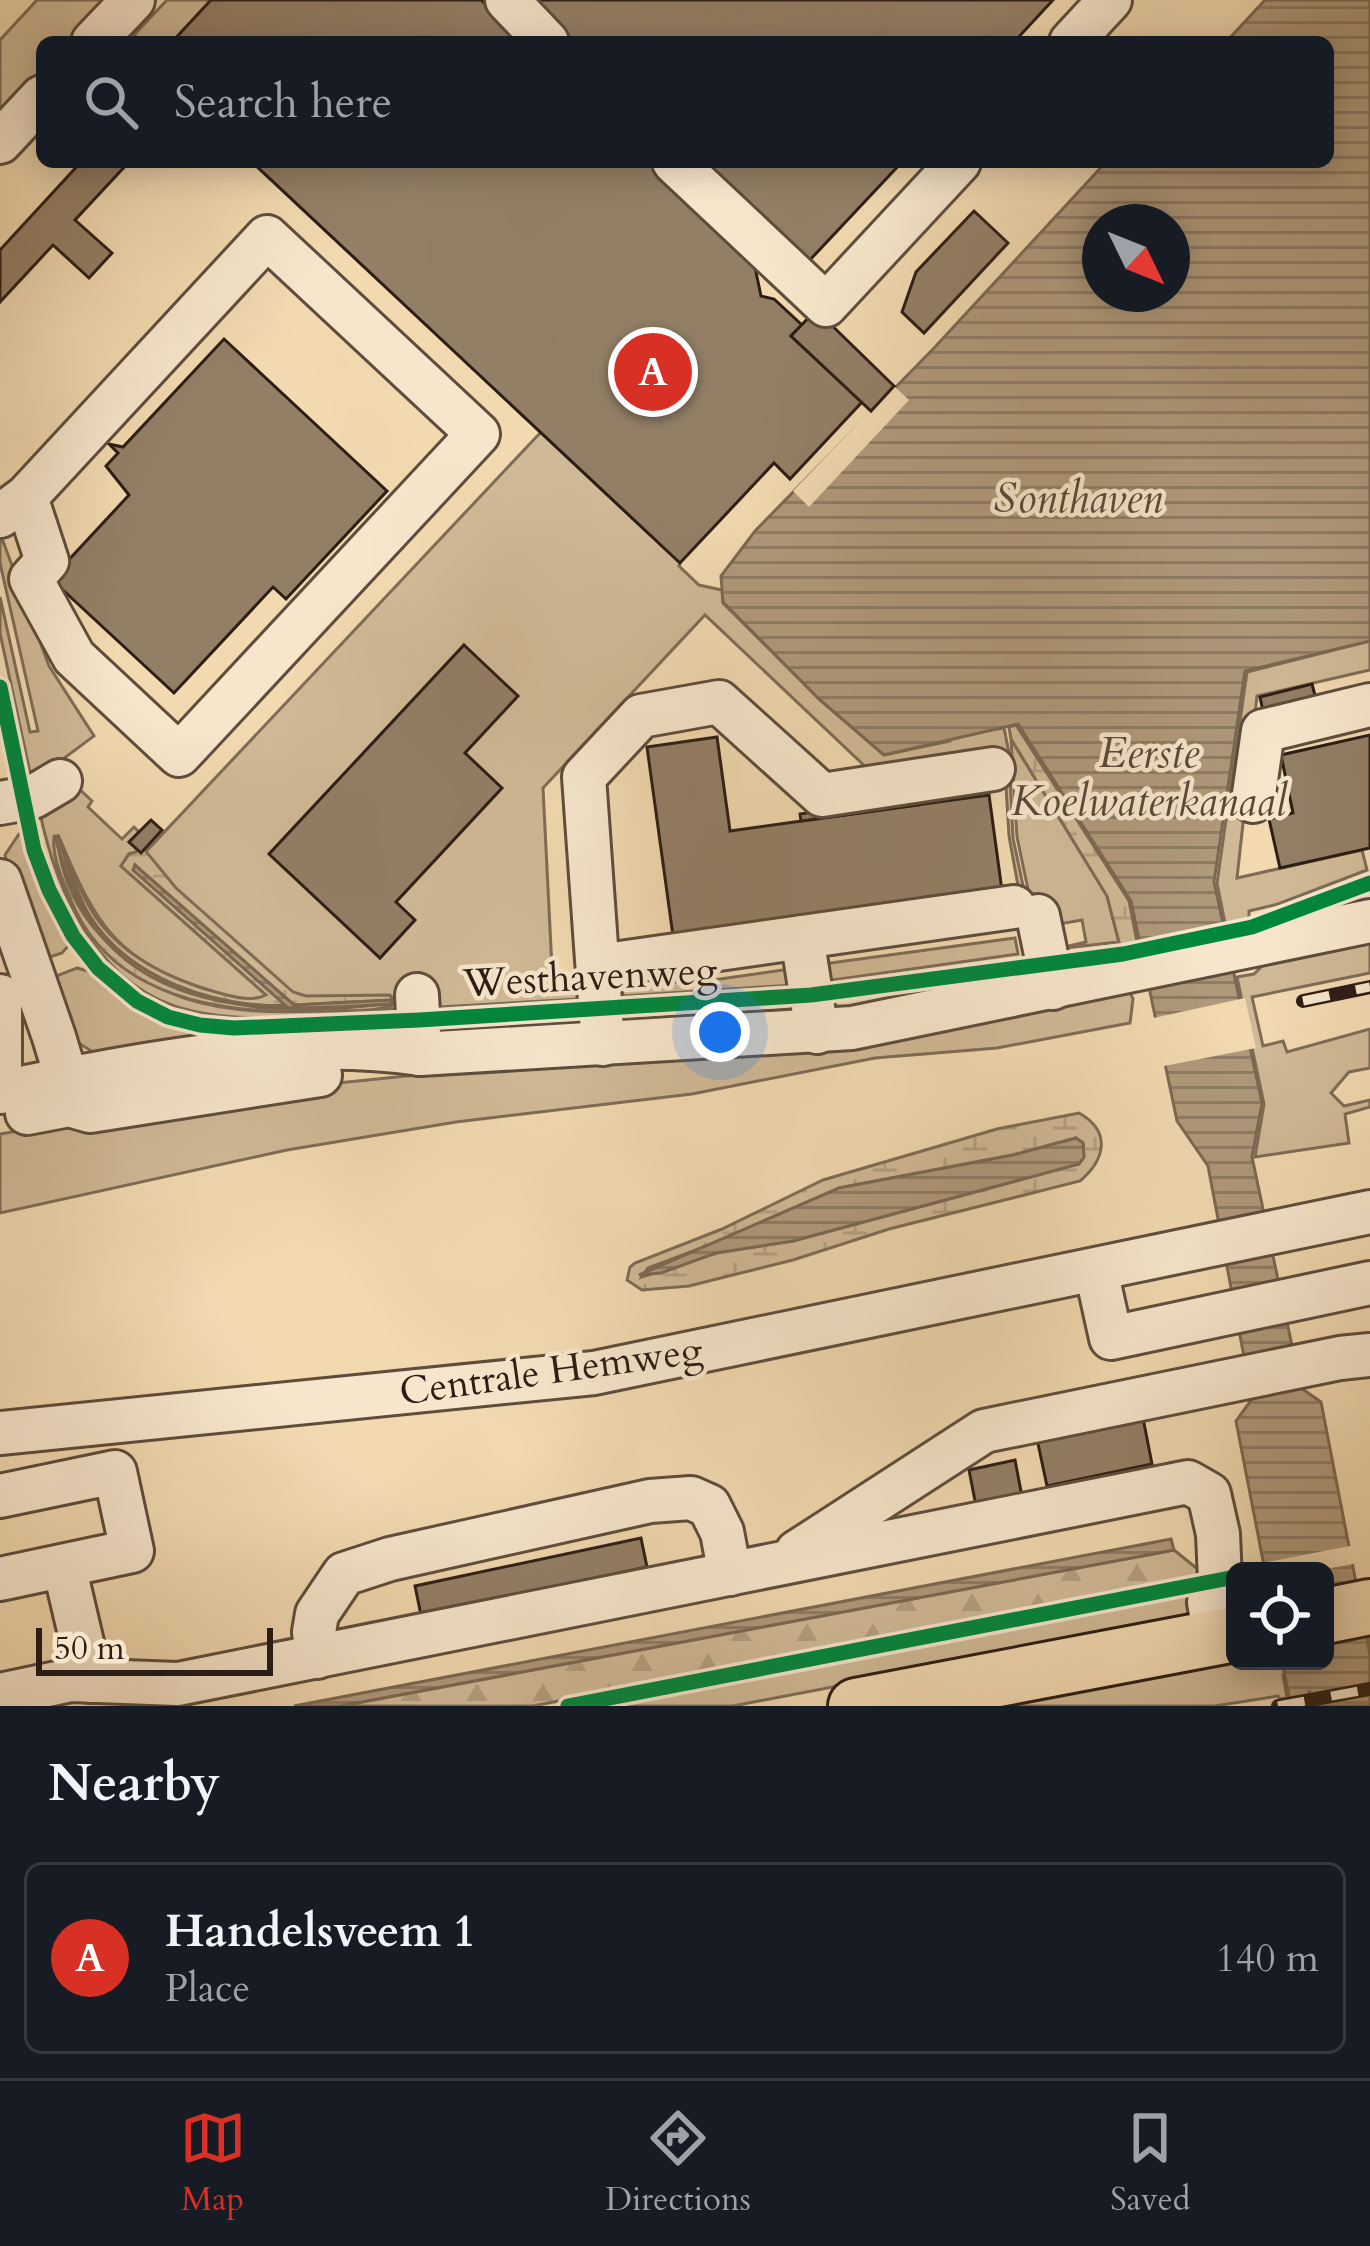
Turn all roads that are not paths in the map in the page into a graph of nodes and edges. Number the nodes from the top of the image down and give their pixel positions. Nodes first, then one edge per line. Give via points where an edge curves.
1 (133, 0) edge
2 (507, 0) edge
3 (1110, 0) edge
4 (100, 36) edge
5 (541, 36) edge
6 (1077, 36) edge
7 (36, 103) edge
8 (0, 142) edge
9 (680, 168) edge
10 (953, 168) edge
11 (13, 507) edge
12 (1348, 698) edge
13 (993, 769) dead end
14 (60, 781) dead end
15 (1253, 801) dead end
16 (0, 803) edge
17 (0, 881) edge
18 (1370, 921) edge
19 (802, 937) junction
20 (598, 966) junction
21 (1053, 988) junction
22 (417, 995) dead end
23 (0, 996) edge
24 (817, 1032) junction
25 (603, 1044) junction
26 (420, 1054) junction
27 (0, 1066) edge
28 (68, 1093) junction
29 (1, 1107) edge
30 (1370, 1212) edge
31 (1096, 1270) junction
32 (1370, 1283) edge
33 (1355, 1356) edge
34 (0, 1432) edge
35 (0, 1496) edge
36 (785, 1564) junction
37 (64, 1566) junction
38 (730, 1574) junction
39 (0, 1580) edge
40 (1225, 1636) edge
41 (317, 1657) junction
42 (91, 1682) junction
43 (0, 1696) edge
44 (856, 1706) edge

1 - 4 street
2 - 5 street
3 - 6 street
7 - 8 street
9 - 10 street via 826,305
11 - 11 street via 47,561 31,579 74,657 179,755 478,434 267,237
12 - 15 street via 1263,731
13 - 20 street via 822,795 719,702 640,716 584,777
14 - 16 street
17 - 28 street
18 - 21 street, Westhavenweg
19 - 20 street
19 - 21 street via 1026,912
19 - 24 street
20 - 25 street
21 - 24 street, Westhavenweg
22 - 26 street
23 - 27 street
24 - 25 street, Westhavenweg
25 - 26 street, Westhavenweg
26 - 28 street, Westhavenweg via 361,1071 90,1111
28 - 29 street, Westhavenweg
30 - 31 street, Centrale Hemweg
31 - 32 street via 1111,1338
31 - 34 street, Centrale Hemweg via 594,1373
33 - 36 street via 984,1431
35 - 37 street via 115,1472 132,1551
36 - 38 street
36 - 40 street via 1188,1482 1212,1500 1220,1580 1209,1602
37 - 39 street
37 - 42 street
38 - 41 street
38 - 41 street via 709,1506 691,1498 650,1501 344,1574 317,1614
40 - 44 main road
41 - 42 street via 178,1684
42 - 43 street

